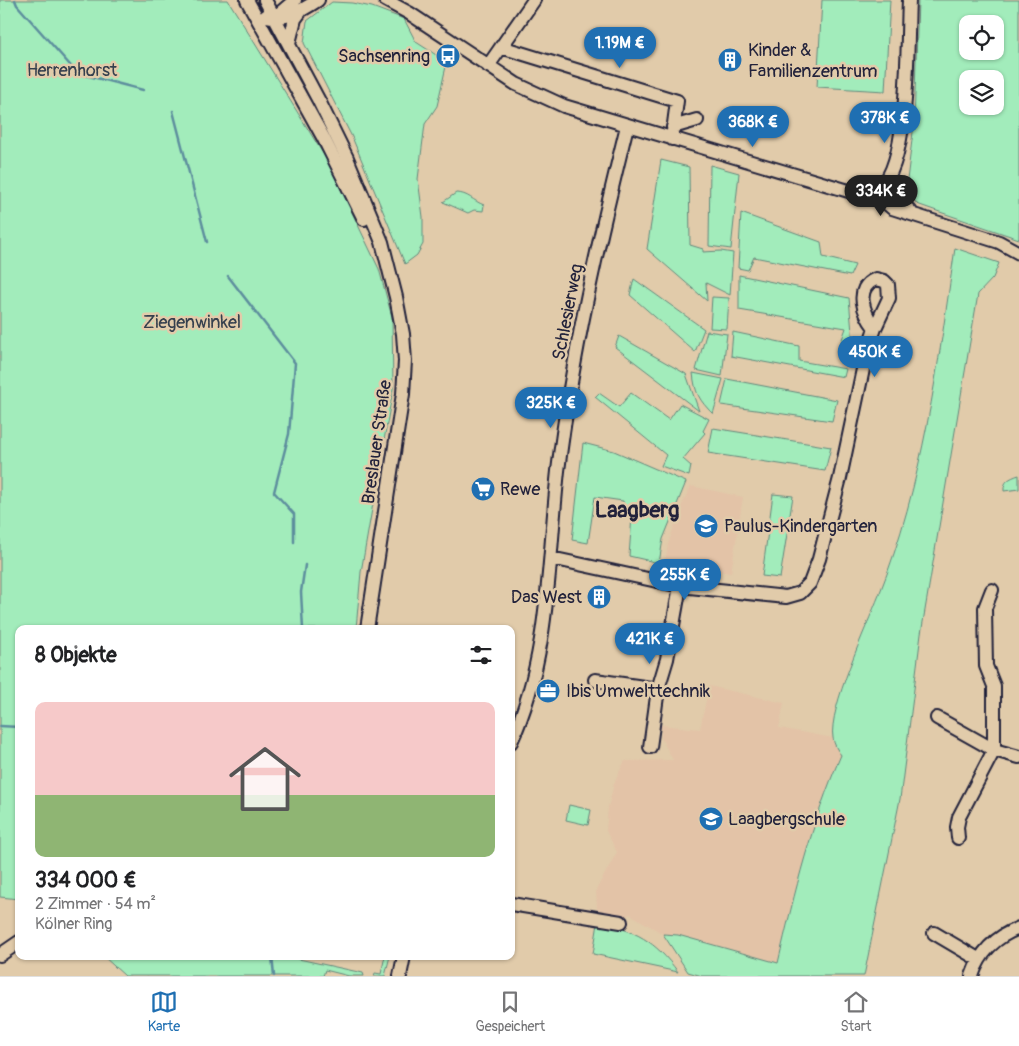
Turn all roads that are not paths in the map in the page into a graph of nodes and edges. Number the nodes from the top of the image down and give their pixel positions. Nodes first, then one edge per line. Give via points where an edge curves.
1 (247, 0) edge
2 (265, 0) edge
3 (318, 0) edge
4 (384, 0) edge
5 (534, 0) edge
6 (909, 0) edge
7 (295, 5) edge
8 (254, 13) junction
9 (274, 18) junction
10 (269, 39) junction
11 (289, 43) junction
12 (501, 47) junction
13 (488, 66) junction
14 (697, 120) dead end
15 (627, 126) junction
16 (672, 133) junction
17 (880, 186) junction
18 (1019, 253) edge
19 (385, 261) junction
20 (875, 328) dead end
21 (551, 558) junction
22 (680, 586) junction
23 (992, 590) dead end
24 (368, 625) edge
25 (595, 680) dead end
26 (658, 689) junction
27 (937, 718) dead end
28 (515, 732) edge
29 (650, 747) dead end
30 (994, 750) junction
31 (1019, 757) edge
32 (958, 838) dead end
33 (515, 905) edge
34 (621, 922) dead end
35 (1019, 928) edge
36 (934, 933) dead end
37 (15, 945) edge
38 (0, 955) edge
39 (978, 959) junction
40 (403, 960) edge
41 (400, 976) edge
42 (972, 976) edge

1 - 8 street, Breslauer Straße
2 - 9 street, Breslauer Straße
3 - 7 street
4 - 13 street
5 - 12 street
6 - 17 street via 900,140 895,164
7 - 9 street
7 - 11 street
8 - 9 street
8 - 10 street, Breslauer Straße
9 - 10 street
9 - 11 street, Breslauer Straße
10 - 19 street, Breslauer Straße
11 - 19 street, Breslauer Straße via 347,158 382,242
12 - 13 street
12 - 16 street via 677,101
13 - 15 street via 541,97
14 - 16 street
15 - 16 street
15 - 21 street, Schlesierweg via 583,319 558,470
16 - 17 street via 852,192 867,192
17 - 18 street via 914,214 999,242
19 - 24 street, Breslauer Straße via 403,334 404,369 398,430
20 - 22 street via 834,503 810,583 800,593 786,597
21 - 22 street
21 - 28 street, Schlesierweg via 542,641 528,700
22 - 26 street via 667,659
23 - 30 street via 985,608 986,666 994,686
25 - 26 street
26 - 29 street
27 - 30 street
30 - 31 street
30 - 32 street via 959,817 956,827
33 - 34 street
35 - 39 street via 996,939
36 - 39 street
37 - 38 street
39 - 42 street
40 - 41 street

